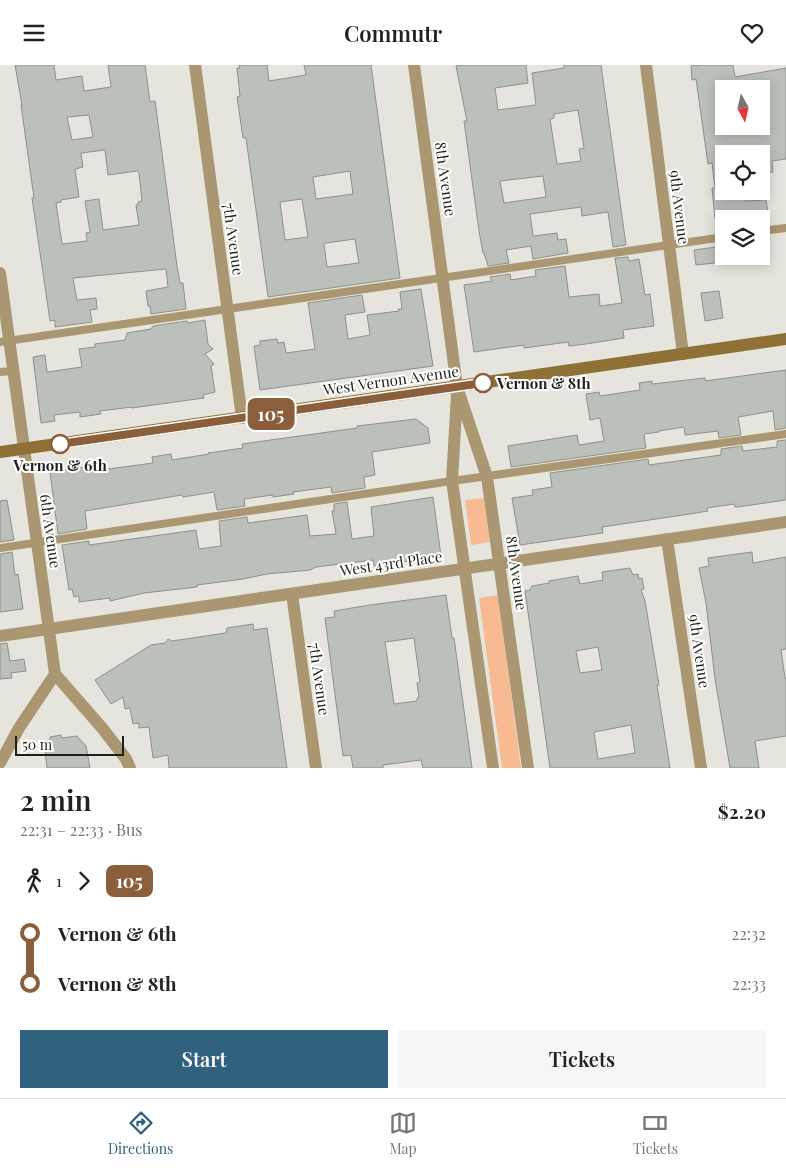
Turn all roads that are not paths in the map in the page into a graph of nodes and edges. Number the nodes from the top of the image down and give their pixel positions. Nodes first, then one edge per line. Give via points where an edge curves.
1 (195, 65) edge
2 (414, 65) edge
3 (646, 65) edge
4 (786, 228) edge
5 (770, 230) edge
6 (715, 238) edge
7 (669, 245) junction
8 (0, 273) edge
9 (443, 277) junction
10 (227, 309) junction
11 (786, 339) edge
12 (5, 341) edge
13 (683, 354) junction
14 (13, 371) junction
15 (0, 373) edge
16 (457, 387) junction
17 (242, 418) junction
18 (786, 434) edge
19 (24, 449) junction
20 (0, 453) edge
21 (488, 477) junction
22 (452, 481) junction
23 (786, 522) edge
24 (667, 539) junction
25 (37, 543) junction
26 (0, 548) edge
27 (500, 563) junction
28 (465, 569) junction
29 (292, 593) junction
30 (48, 629) junction
31 (0, 636) edge
32 (55, 674) junction
33 (0, 763) edge
34 (130, 768) edge
35 (316, 768) edge
36 (493, 768) edge
37 (528, 768) edge
38 (701, 768) edge

1 - 10 street, 7th Avenue
2 - 9 street, 8th Avenue
3 - 7 street, 9th Avenue
4 - 5 lane
6 - 7 lane
7 - 9 lane
7 - 13 street, 9th Avenue
8 - 12 street, 6th Avenue
9 - 10 lane
9 - 16 street, 8th Avenue
10 - 12 lane
10 - 17 street, 7th Avenue
11 - 13 main road, West Vernon Avenue
12 - 14 street, 6th Avenue
13 - 16 main road, West Vernon Avenue
14 - 15 lane
14 - 19 street, 6th Avenue
16 - 17 main road, West Vernon Avenue
16 - 21 street, 8th Avenue
16 - 22 street, 8th Avenue
17 - 19 main road, West Vernon Avenue
18 - 21 lane
19 - 20 main road, West Vernon Avenue
19 - 25 street, 6th Avenue
21 - 22 lane
21 - 27 street, 8th Avenue
22 - 25 lane
22 - 28 street, 8th Avenue
23 - 24 street, West 43rd Place
24 - 27 street, West 43rd Place
24 - 38 street, 9th Avenue
25 - 26 lane
25 - 30 street, 6th Avenue
27 - 28 street, West 43rd Place
27 - 37 street, 8th Avenue
28 - 29 street, West 43rd Place
28 - 36 street, 8th Avenue
29 - 30 street, West 43rd Place
29 - 35 street, 7th Avenue
30 - 31 street, West 43rd Place
30 - 32 street, 6th Avenue
32 - 33 street
32 - 34 street via 103,729

